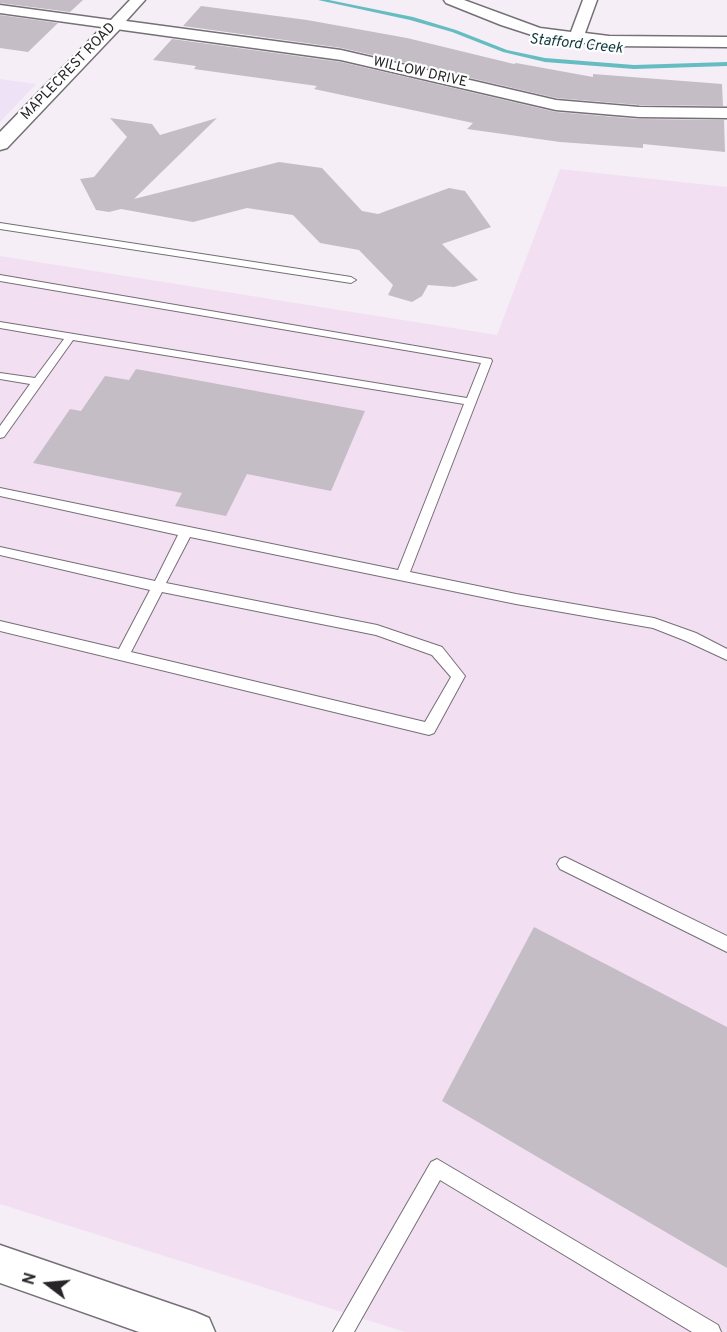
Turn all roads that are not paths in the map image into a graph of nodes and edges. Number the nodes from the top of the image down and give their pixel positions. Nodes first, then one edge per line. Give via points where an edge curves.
1 (138, 0) edge
2 (451, 0) edge
3 (591, 0) edge
4 (0, 9) edge
5 (113, 26) junction
6 (576, 37) junction
7 (727, 42) edge
8 (727, 113) edge
9 (0, 144) edge
10 (0, 226) edge
11 (0, 279) edge
12 (351, 280) dead end
13 (0, 325) edge
14 (70, 337) junction
15 (0, 376) edge
16 (37, 382) junction
17 (471, 402) junction
18 (0, 434) edge
19 (0, 492) edge
20 (186, 532) junction
21 (0, 551) edge
22 (402, 575) junction
23 (160, 587) junction
24 (0, 626) edge
25 (123, 655) junction
26 (727, 655) edge
27 (565, 864) dead end
28 (727, 944) edge
29 (0, 1264) edge
30 (195, 1332) edge
31 (343, 1332) edge
32 (711, 1332) edge

1 - 5 street, MAPLECREST ROAD
2 - 6 street via 538,32
3 - 6 street
4 - 5 street, WILLOW DRIVE
5 - 8 street, WILLOW DRIVE via 341,55 556,105 639,112
5 - 9 street, MAPLECREST ROAD
6 - 7 street
10 - 12 lane
11 - 17 lane via 487,361
13 - 14 lane
14 - 16 lane
14 - 17 lane
15 - 16 lane
16 - 18 lane
17 - 22 lane
19 - 20 lane
20 - 22 lane
20 - 23 lane
21 - 23 lane
22 - 26 lane via 654,623
23 - 25 lane
23 - 25 lane via 377,630 437,651 458,676 429,729
24 - 25 lane
27 - 28 lane
29 - 30 street
31 - 32 lane via 437,1168

